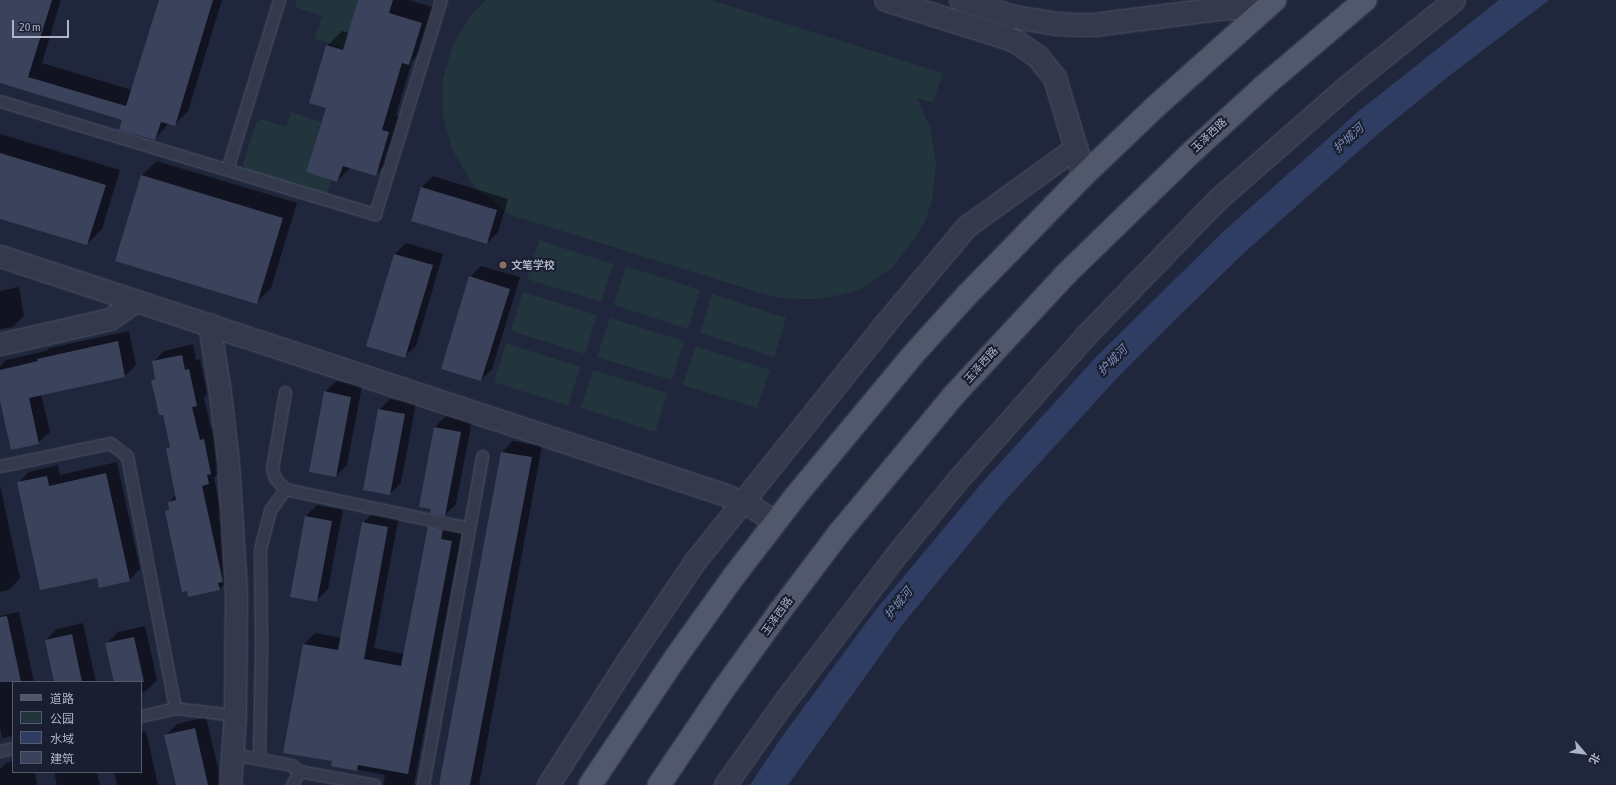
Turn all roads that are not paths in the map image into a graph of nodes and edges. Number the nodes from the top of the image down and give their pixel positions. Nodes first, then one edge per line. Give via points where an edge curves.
1 (279, 0) edge
2 (441, 0) edge
3 (886, 0) edge
4 (961, 0) edge
5 (1365, 0) edge
6 (1454, 0) edge
7 (1271, 3) edge
8 (0, 101) edge
9 (1076, 147) junction
10 (227, 169) junction
11 (1084, 175) junction
12 (0, 256) edge
13 (136, 300) junction
14 (209, 324) junction
15 (0, 344) edge
16 (285, 392) dead end
17 (482, 456) dead end
18 (0, 466) edge
19 (285, 489) junction
20 (742, 502) junction
21 (775, 522) junction
22 (469, 528) junction
23 (175, 708) junction
24 (236, 715) junction
25 (142, 716) edge
26 (12, 748) edge
27 (0, 751) edge
28 (233, 754) junction
29 (258, 759) junction
30 (299, 771) junction
31 (230, 785) edge
32 (292, 785) edge
33 (375, 785) edge
34 (423, 785) edge
35 (548, 785) edge
36 (590, 785) edge
37 (659, 785) edge
38 (725, 785) edge

1 - 10 lane
2 - 10 lane via 375,214
3 - 9 street via 1007,38 1028,50 1055,78
4 - 7 street via 1014,17 1076,25
5 - 37 main road, 玉泽西路 via 1194,150 1066,274 954,395 839,533 723,690
6 - 38 street via 1347,86 1218,199 1086,335 960,477 900,550 786,699
7 - 11 main road
8 - 10 lane
9 - 11 street
9 - 20 street via 967,226
11 - 21 main road via 967,295 911,357
12 - 13 street
13 - 14 street
13 - 15 street via 110,319
14 - 20 street
14 - 24 street via 220,393 234,531
16 - 19 lane via 272,469 275,478
17 - 22 lane
18 - 23 lane via 110,443 126,456
19 - 22 lane
19 - 29 lane via 270,510 260,549
20 - 21 street
20 - 35 street via 695,561
21 - 36 main road via 676,656
22 - 34 lane
23 - 24 lane
23 - 25 lane
24 - 28 street
26 - 27 lane
28 - 29 lane
28 - 31 street
29 - 30 lane via 291,765
30 - 32 lane
30 - 33 lane

